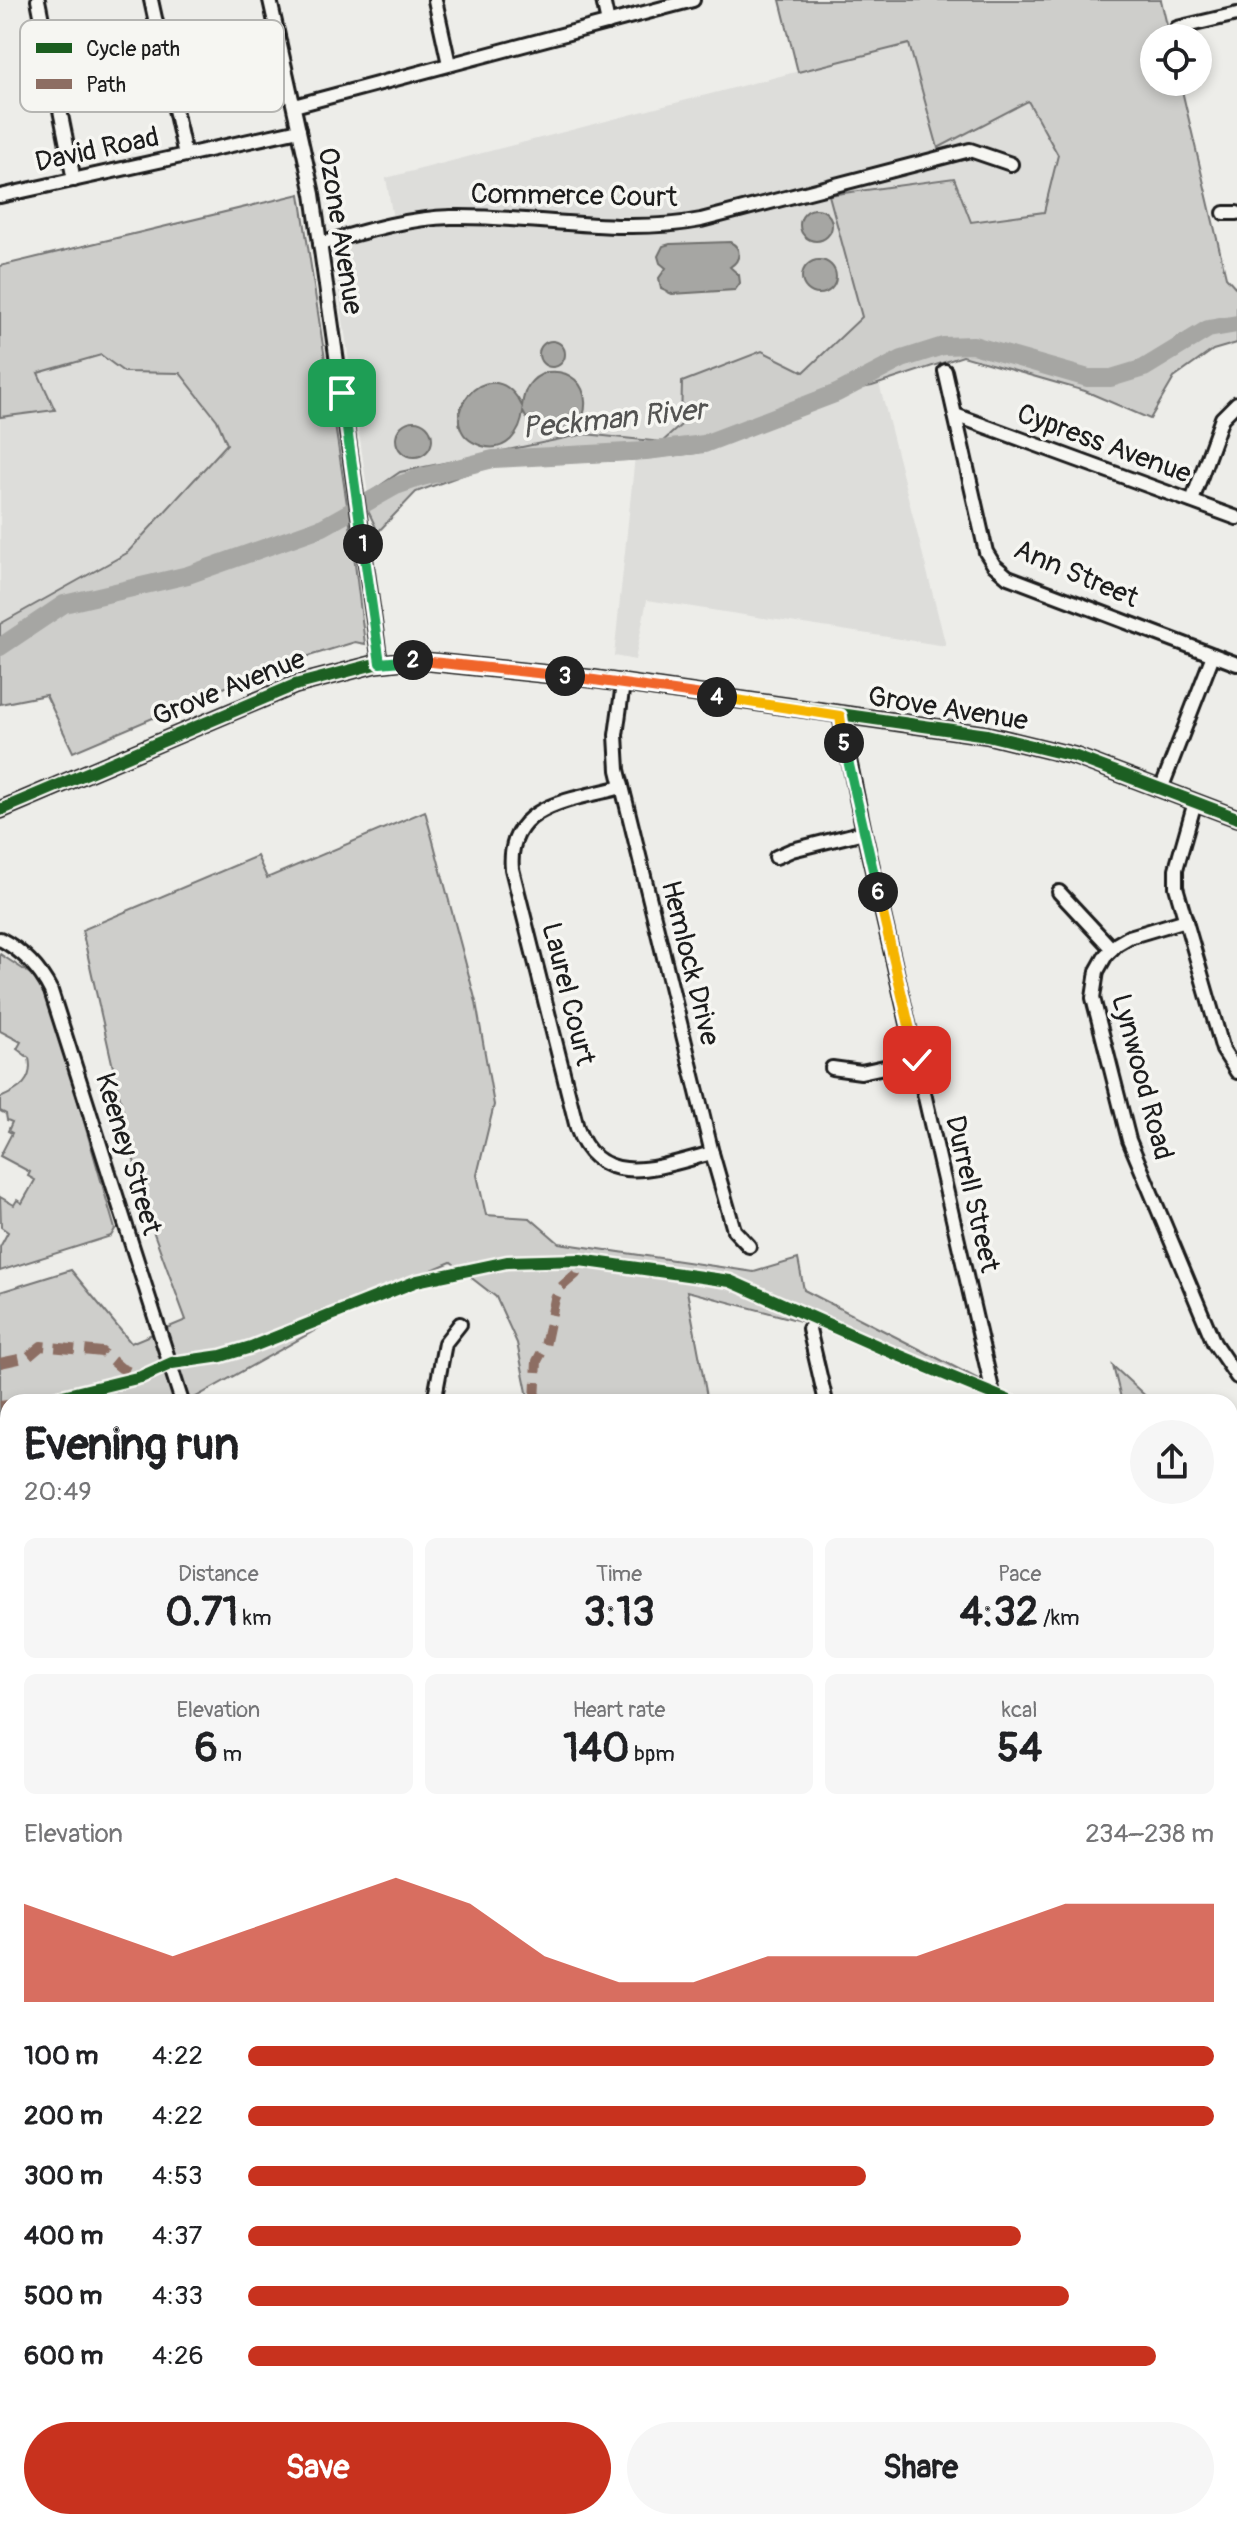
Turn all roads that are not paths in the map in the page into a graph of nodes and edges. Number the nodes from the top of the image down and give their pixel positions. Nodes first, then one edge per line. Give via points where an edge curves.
1 (38, 0) edge
2 (151, 0) edge
3 (270, 0) edge
4 (435, 0) edge
5 (603, 0) edge
6 (693, 0) edge
7 (1237, 14) edge
8 (42, 20) edge
9 (155, 20) edge
10 (275, 20) edge
11 (608, 23) junction
12 (1194, 24) edge
13 (284, 62) edge
14 (449, 64) junction
15 (294, 106) junction
16 (60, 112) edge
17 (176, 112) edge
18 (299, 130) junction
19 (185, 155) junction
20 (1011, 164) dead end
21 (74, 180) junction
22 (0, 196) edge
23 (320, 244) junction
24 (945, 371) dead end
25 (1237, 403) edge
26 (955, 415) junction
27 (1192, 501) junction
28 (1237, 518) edge
29 (1213, 655) junction
30 (380, 663) junction
31 (1237, 664) edge
32 (623, 684) junction
33 (840, 716) junction
34 (622, 787) junction
35 (1161, 789) junction
36 (1195, 802) junction
37 (0, 810) edge
38 (1237, 818) edge
39 (864, 832) junction
40 (776, 857) dead end
41 (1059, 892) dead end
42 (1186, 920) junction
43 (0, 939) edge
44 (1112, 949) junction
45 (917, 1060) junction
46 (832, 1068) dead end
47 (1237, 1072) edge
48 (712, 1153) junction
49 (749, 1246) dead end
50 (460, 1324) dead end
51 (809, 1329) dead end
52 (1237, 1377) edge
53 (179, 1394) edge
54 (435, 1394) edge
55 (824, 1394) edge
56 (993, 1394) edge

1 - 8 street
2 - 9 street
3 - 10 street, Ozone Avenue
4 - 14 street
5 - 11 street
6 - 11 street
7 - 12 street
11 - 14 street
13 - 15 street, Ozone Avenue
14 - 15 street
15 - 18 street, Ozone Avenue
16 - 21 street
17 - 19 street
18 - 19 street, David Road
18 - 23 street, Ozone Avenue
19 - 21 street, David Road
20 - 23 street, Commerce Court via 970,150 678,224 437,218
21 - 22 street, David Road
23 - 30 street, Ozone Avenue
24 - 26 street, Ann Street
25 - 27 street via 1222,418
26 - 27 street, Cypress Avenue
26 - 29 street, Ann Street via 986,552 998,570
27 - 28 street, Cypress Avenue
29 - 31 street, Ann Street
29 - 35 street
30 - 32 street, Grove Avenue via 412,660
30 - 37 street, Grove Avenue via 295,685
32 - 33 street, Grove Avenue
32 - 34 street, Hemlock Drive via 616,749
33 - 35 street, Grove Avenue via 987,735 1074,756
33 - 39 street, Durrell Street
34 - 48 street, Hemlock Drive
34 - 48 street, Laurel Court via 535,813 514,842 512,869 584,1144 602,1161 626,1170
35 - 36 street, Grove Avenue
36 - 38 street, Grove Avenue
36 - 42 street via 1176,869
39 - 40 street
39 - 45 street, Durrell Street
41 - 44 street
42 - 44 street via 1129,937
42 - 47 street via 1223,1050
43 - 53 street, Keeney Street via 32,962 51,991
44 - 52 street, Lynwood Road via 1097,971 1093,998 1129,1140 1214,1343
45 - 46 street via 861,1072
45 - 56 street, Durrell Street
48 - 49 street, Hemlock Drive via 734,1230
50 - 54 street via 445,1343
51 - 55 street

